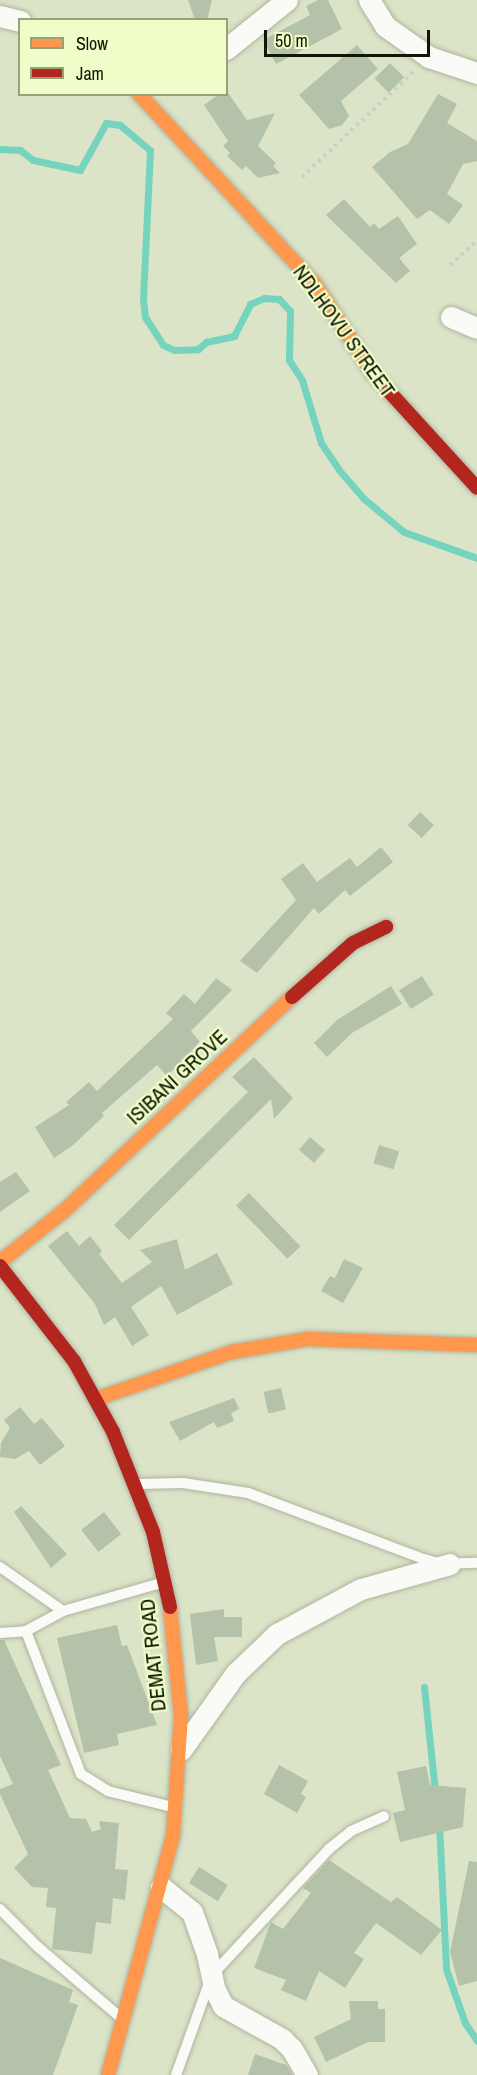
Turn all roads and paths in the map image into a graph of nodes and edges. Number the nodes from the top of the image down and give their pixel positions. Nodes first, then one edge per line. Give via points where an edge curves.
1 (286, 0) edge
2 (369, 0) edge
3 (0, 16) edge
4 (18, 20) edge
5 (228, 47) edge
6 (429, 57) junction
7 (477, 73) edge
8 (141, 96) edge
9 (303, 177) dead end
10 (477, 242) edge
11 (450, 265) dead end
12 (451, 317) dead end
13 (477, 328) edge
14 (477, 488) edge
15 (386, 927) dead end
16 (0, 1264) edge
17 (477, 1345) edge
18 (96, 1399) junction
19 (136, 1484) junction
20 (477, 1563) edge
21 (450, 1564) junction
22 (0, 1567) edge
23 (166, 1581) junction
24 (63, 1611) junction
25 (27, 1631) junction
26 (0, 1633) edge
27 (180, 1750) junction
28 (176, 1808) junction
29 (384, 1816) dead end
30 (161, 1887) junction
31 (0, 1909) edge
32 (212, 1975) junction
33 (123, 2020) junction
34 (108, 2075) edge
35 (177, 2075) edge
36 (307, 2075) edge

1 - 5 street
2 - 6 street via 386,26
3 - 4 street
6 - 7 street
6 - 9 path
8 - 14 street, NDLHOVU STREET via 315,284 376,379
10 - 11 path
12 - 13 street
15 - 16 street, ISIBANI GROVE via 353,943 72,1203
16 - 18 street, DEMAT ROAD via 62,1344
17 - 18 street via 307,1339 232,1352
18 - 19 street, DEMAT ROAD
19 - 21 lane via 183,1483 248,1493 424,1559
19 - 23 street, DEMAT ROAD
20 - 21 lane
21 - 27 street via 361,1589 277,1634 236,1673
22 - 24 lane
23 - 24 lane
23 - 27 street, DEMAT ROAD via 178,1654
24 - 25 lane
25 - 26 lane
25 - 28 lane via 81,1774 108,1791
27 - 28 street, DEMAT ROAD
28 - 30 street, DEMAT ROAD
29 - 32 lane via 351,1831 329,1849
30 - 32 street via 192,1912
30 - 33 street, DEMAT ROAD
31 - 33 lane
32 - 35 lane
32 - 36 street via 223,2006 282,2039
33 - 34 street, DEMAT ROAD

